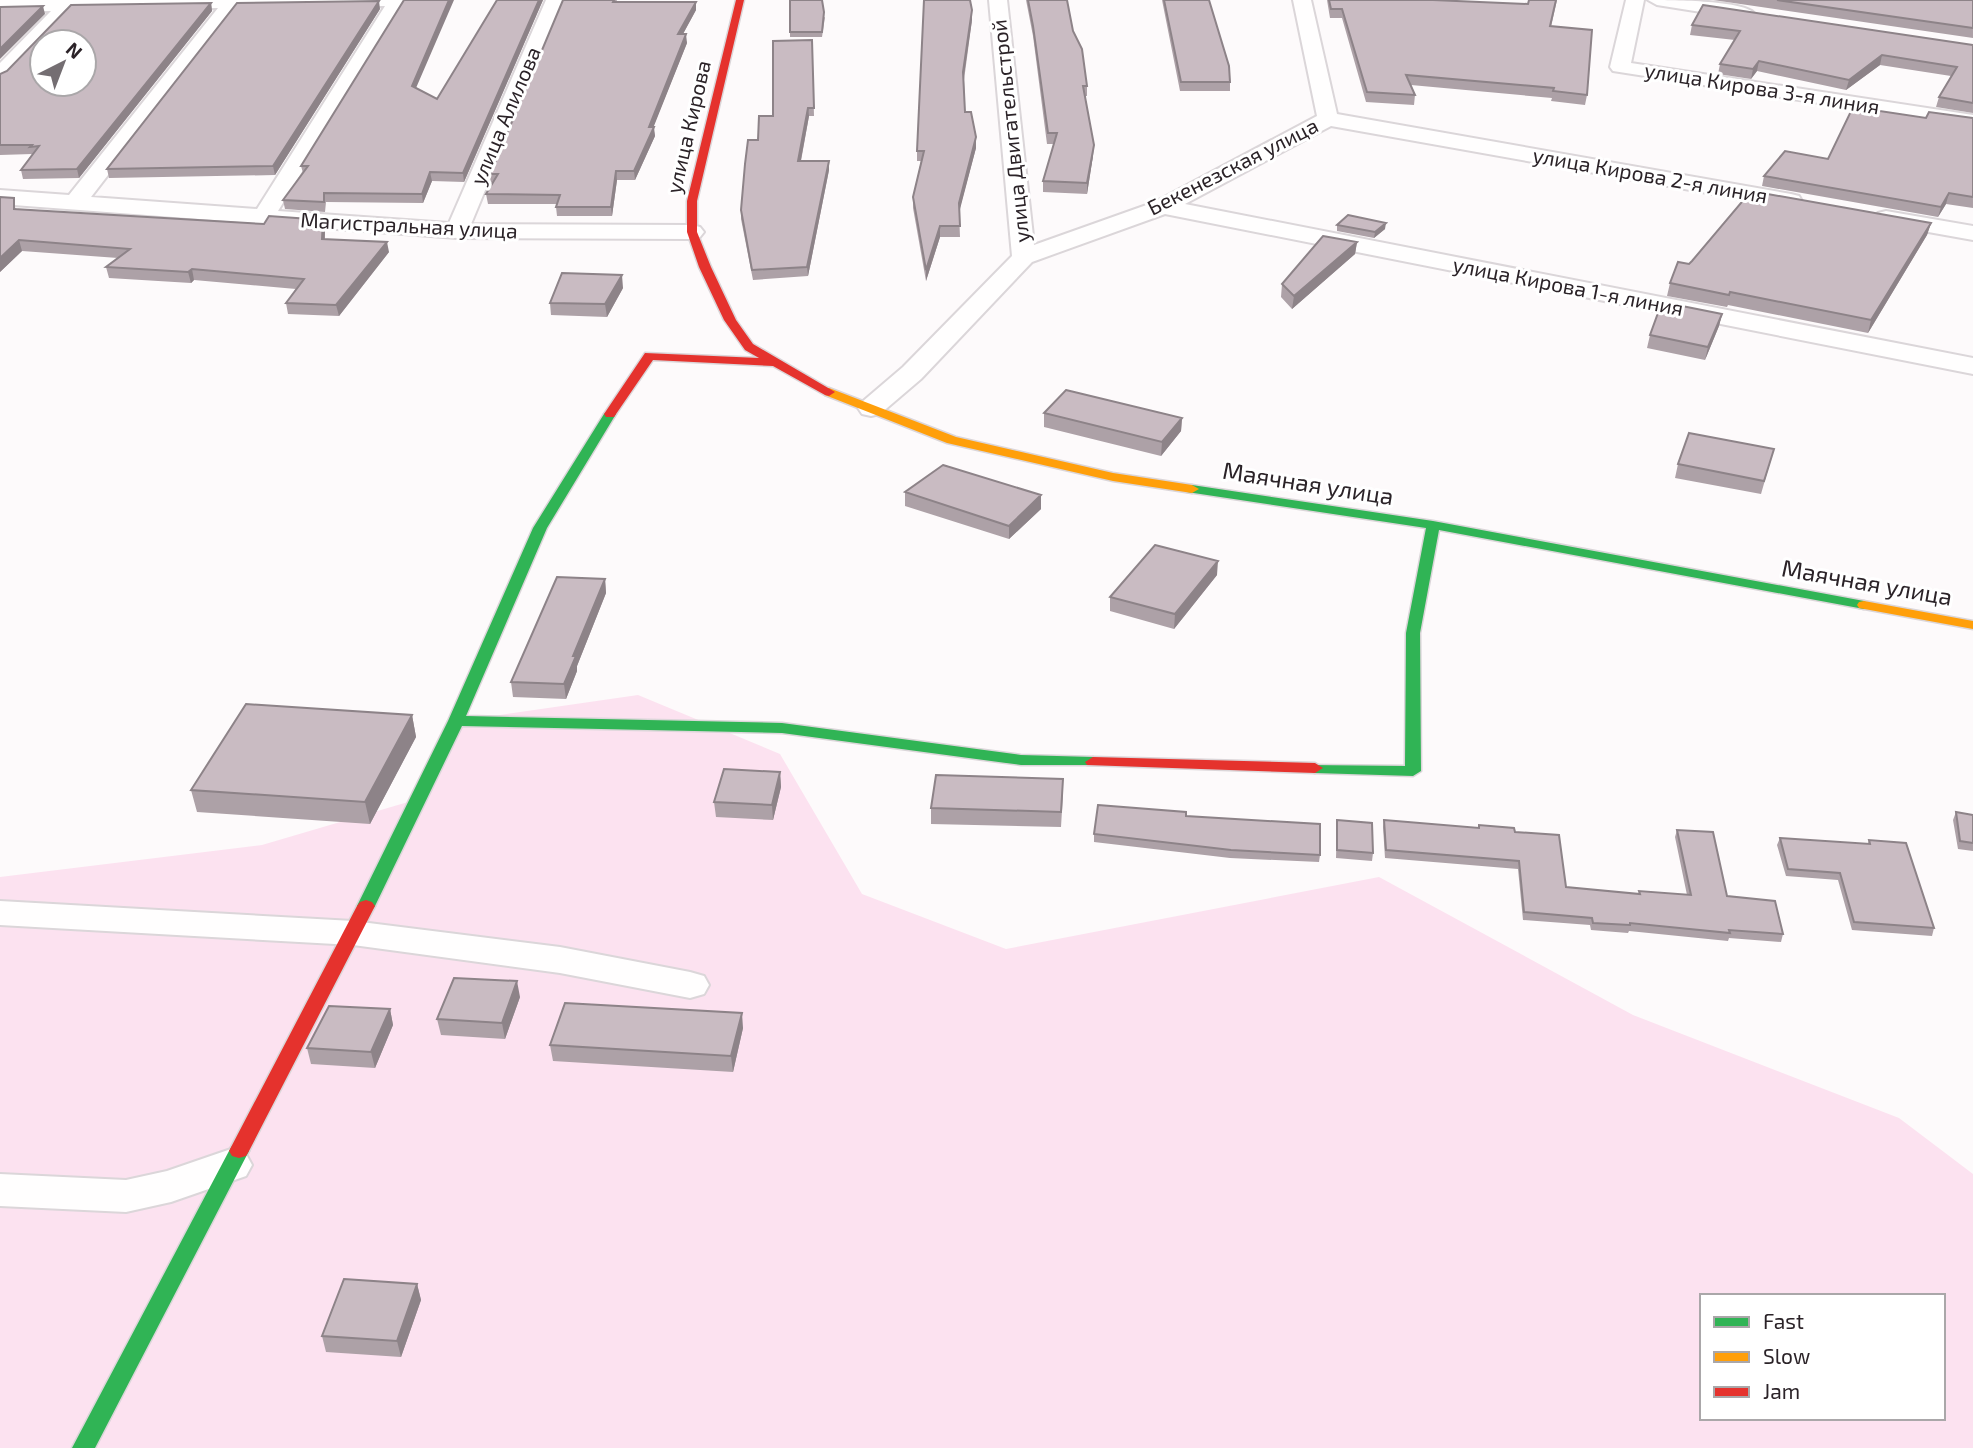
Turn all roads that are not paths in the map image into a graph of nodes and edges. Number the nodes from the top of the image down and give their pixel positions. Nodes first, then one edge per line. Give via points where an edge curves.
1 (398, 0) edge
2 (555, 0) edge
3 (740, 0) edge
4 (998, 0) edge
5 (1302, 0) edge
6 (1634, 0) edge
7 (1657, 0) edge
8 (233, 1) edge
9 (70, 2) edge
10 (0, 6) edge
11 (1767, 16) edge
12 (0, 74) edge
13 (1328, 119) junction
14 (1973, 121) edge
15 (0, 197) edge
16 (74, 204) junction
17 (1808, 204) edge
18 (1163, 207) junction
19 (1863, 214) edge
20 (262, 219) junction
21 (457, 231) junction
22 (692, 232) junction
23 (1973, 233) edge
24 (1024, 257) junction
25 (774, 362) junction
26 (1973, 366) edge
27 (871, 408) junction
28 (1433, 526) junction
29 (1973, 625) edge
30 (456, 721) junction
31 (0, 913) edge
32 (353, 933) junction
33 (690, 985) dead end
34 (230, 1165) junction
35 (0, 1190) edge
36 (83, 1448) edge

1 - 8 street
1 - 20 street
2 - 21 street, улица Алилова
3 - 22 street, улица Кирова via 692,201
4 - 24 street, улица Двигательстрой
5 - 13 street, Бекенезская улица
6 - 14 street, улица Кирова 3-я линия via 1620,67
7 - 11 street
8 - 9 street
8 - 16 street
9 - 10 street
9 - 12 street
13 - 17 street, улица Кирова 2-я линия
13 - 18 street, Бекенезская улица
15 - 16 street, Магистральная улица
16 - 20 street, Магистральная улица
18 - 24 street, Бекенезская улица
18 - 26 street, улица Кирова 1-я линия
19 - 23 street
20 - 21 street, Магистральная улица
21 - 22 street, Магистральная улица
22 - 25 street, улица Кирова via 730,320 749,347
24 - 27 street, улица Двигательстрой via 912,373
25 - 27 street, Маячная улица via 816,387
25 - 30 street, Маячная улица via 649,356 540,528
27 - 28 street, Маячная улица via 953,440 1113,477
28 - 29 street, Маячная улица
28 - 30 street via 1413,633 1413,771 1021,760 782,727
30 - 32 street
31 - 32 street
32 - 33 street via 560,960
32 - 34 street
34 - 35 street via 127,1196
34 - 36 street

